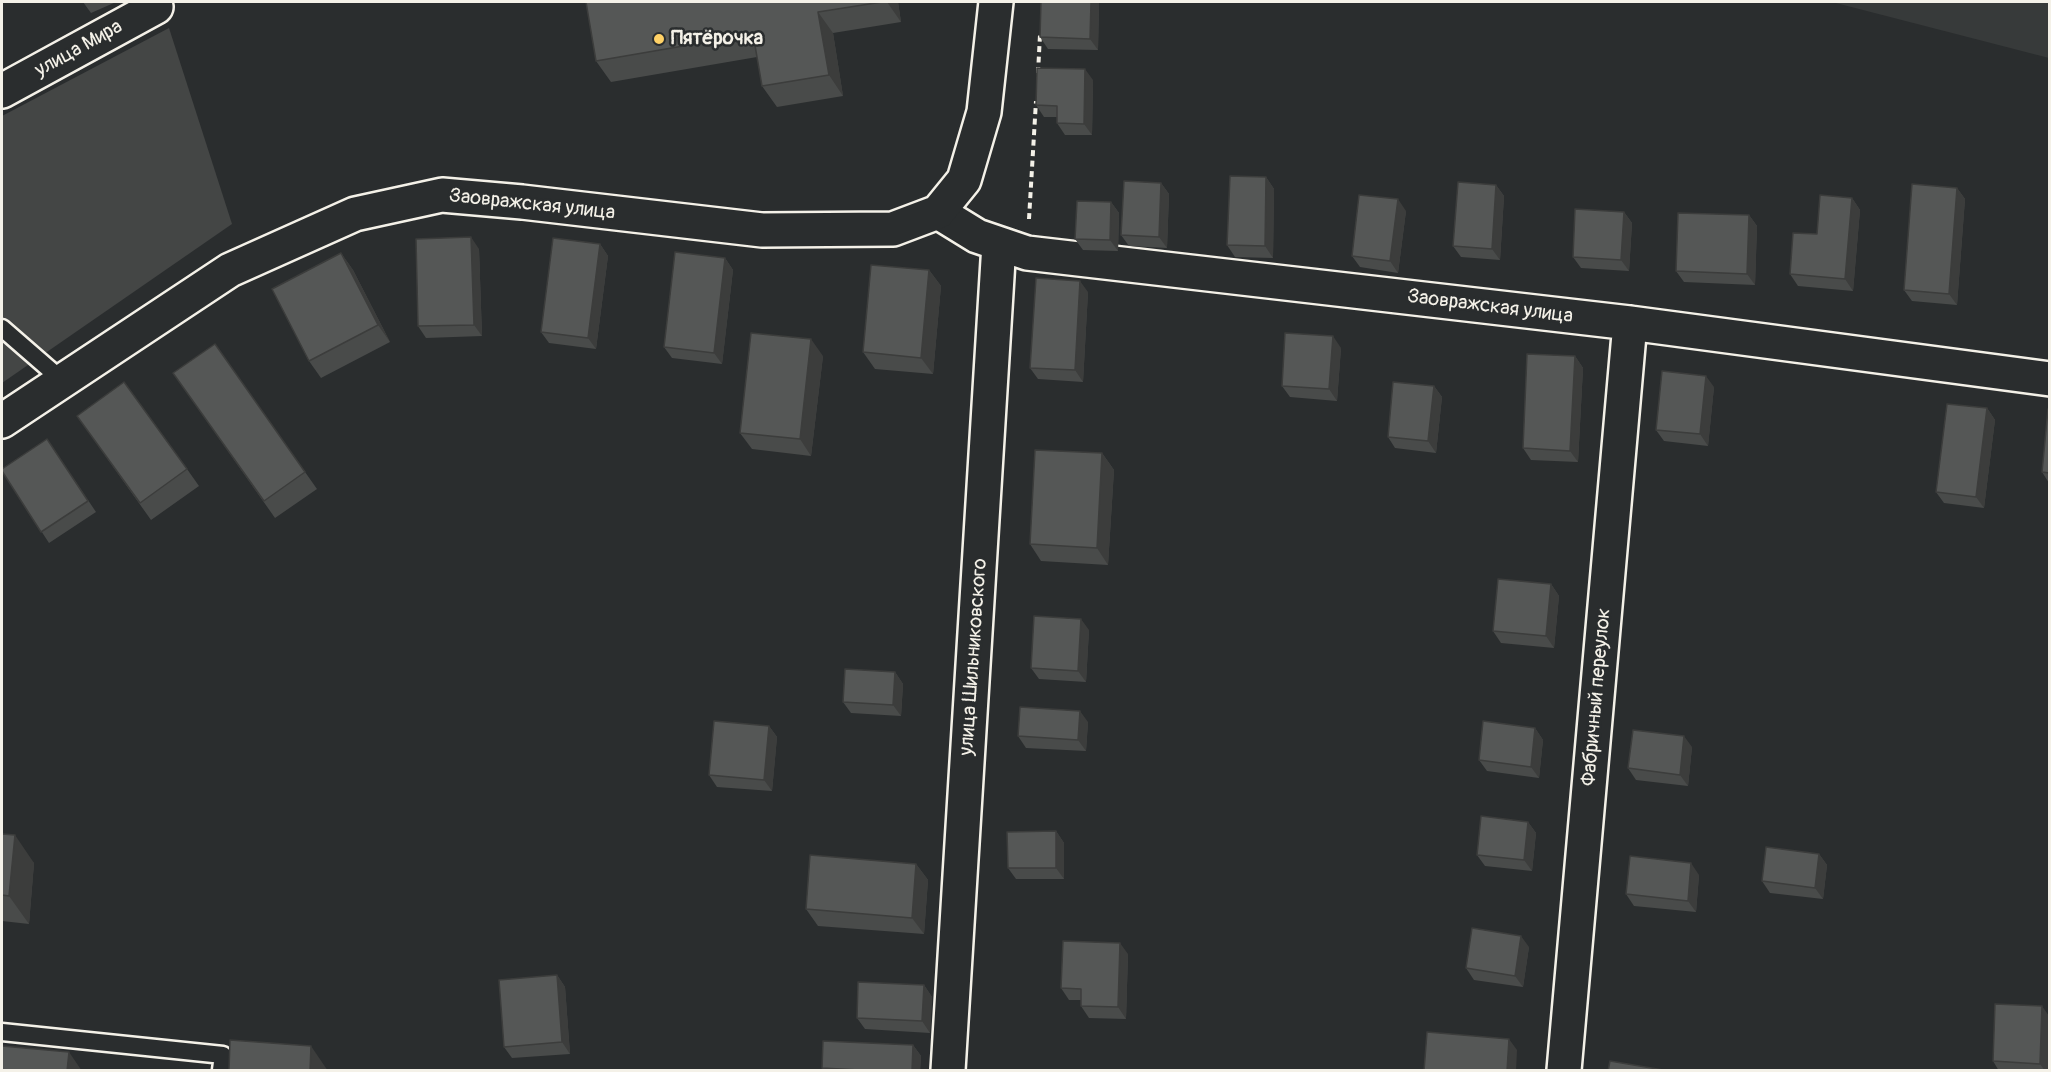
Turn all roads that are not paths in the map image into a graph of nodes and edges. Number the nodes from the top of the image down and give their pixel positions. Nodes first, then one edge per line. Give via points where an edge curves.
1 (996, 2) edge
2 (156, 7) dead end
3 (2, 91) edge
4 (938, 212) junction
5 (1013, 248) junction
6 (1629, 323) junction
7 (2, 328) edge
8 (2049, 379) edge
9 (63, 381) junction
10 (2, 421) edge
11 (2, 1032) edge
12 (221, 1071) edge
13 (948, 1071) edge
14 (1564, 1071) edge

1 - 4 street via 984,112 964,180
2 - 3 street, улица Мира
4 - 5 street, Заовражская улица via 977,236
4 - 9 street, Заовражская улица via 892,229 762,230 442,195 355,214 230,270
5 - 6 street, Заовражская улица
5 - 13 street, улица Шильниковского
6 - 8 street, Заовражская улица
6 - 14 street, Фабричный переулок
7 - 9 lane
9 - 10 street, Заовражская улица
11 - 12 lane via 223,1055

